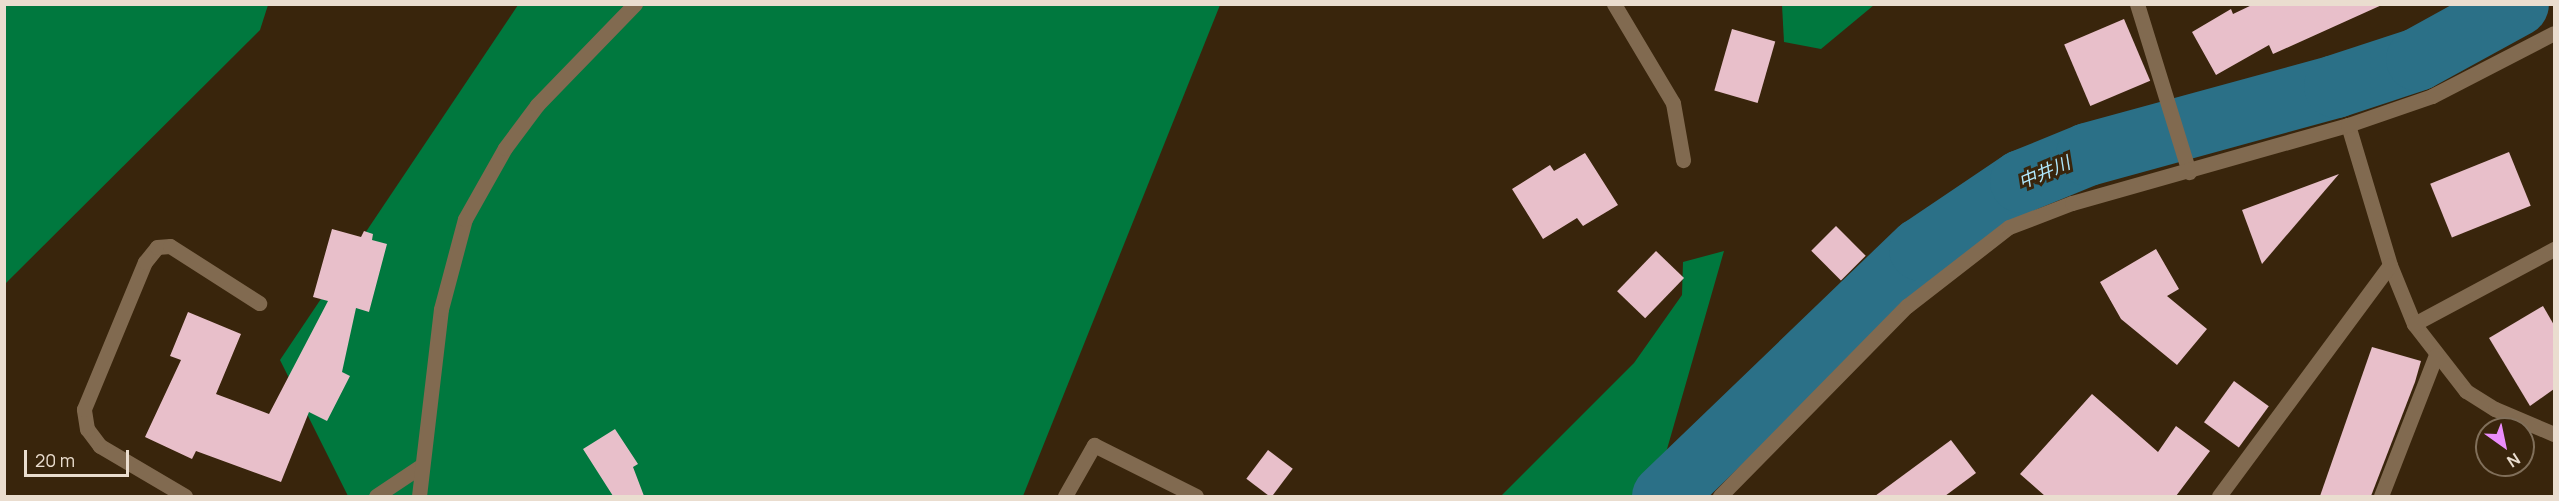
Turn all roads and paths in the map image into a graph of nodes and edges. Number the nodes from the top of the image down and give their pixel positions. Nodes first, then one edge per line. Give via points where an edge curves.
1 (634, 4) edge
2 (1614, 4) edge
3 (2137, 4) edge
4 (2554, 33) edge
5 (2348, 125) junction
6 (1683, 160) dead end
7 (2189, 172) junction
8 (2554, 249) edge
9 (2390, 266) junction
10 (259, 303) dead end
11 (2414, 324) junction
12 (2436, 355) junction
13 (2554, 434) edge
14 (421, 466) junction
15 (185, 496) edge
16 (376, 496) edge
17 (419, 496) edge
18 (1065, 496) edge
19 (1196, 496) edge
20 (1720, 496) edge
21 (2219, 496) edge
22 (2381, 496) edge

1 - 14 street via 537,105 505,148 465,219 442,300
2 - 6 street via 1673,103
3 - 7 street
4 - 5 street via 2432,96
5 - 7 street
5 - 9 street
7 - 20 street via 2072,203 2009,227 1907,306
8 - 11 street
9 - 11 street
9 - 21 street
10 - 15 street via 170,246 157,247 145,262 84,409 87,429 100,446
11 - 12 street
12 - 13 street via 2466,391 2495,409
12 - 22 street
14 - 16 street
14 - 17 street
18 - 19 street via 1094,445

